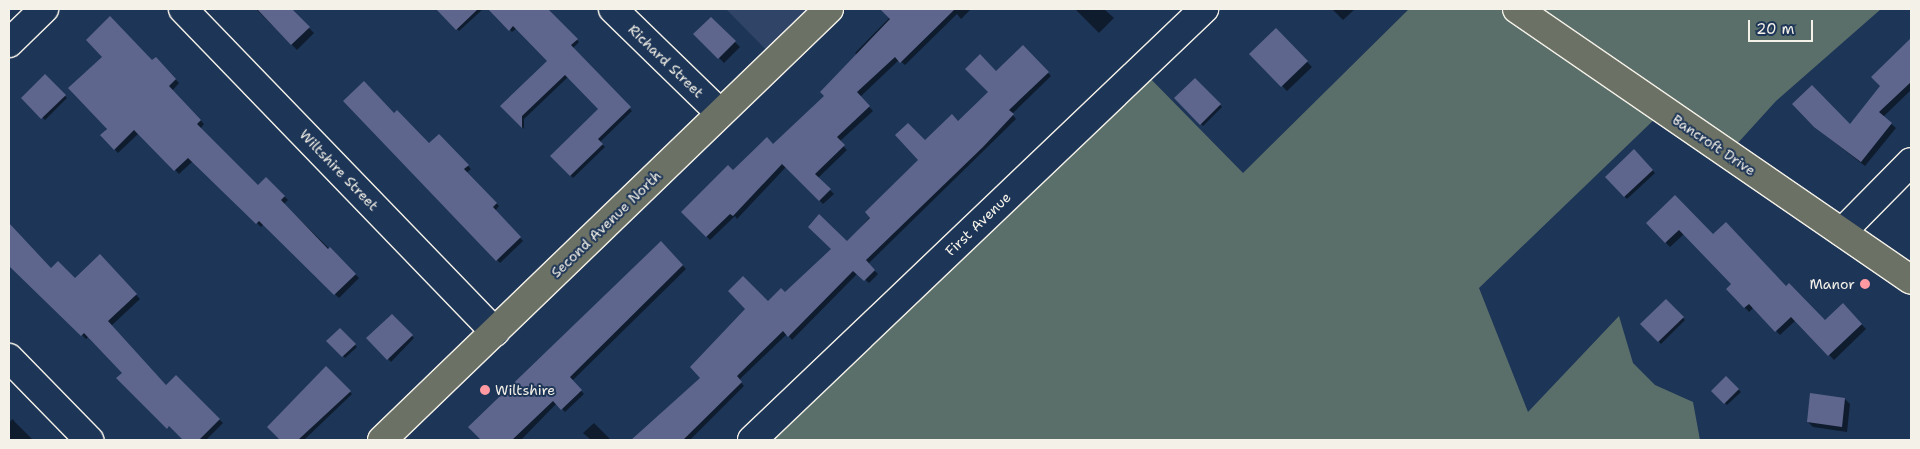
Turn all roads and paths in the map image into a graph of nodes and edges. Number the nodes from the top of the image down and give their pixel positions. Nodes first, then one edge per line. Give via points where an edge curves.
1 (44, 9) edge
2 (183, 9) edge
3 (613, 9) edge
4 (829, 9) edge
5 (1204, 9) edge
6 (1517, 9) edge
7 (9, 43) edge
8 (720, 113) junction
9 (1911, 162) edge
10 (1842, 232) junction
11 (1911, 280) edge
12 (495, 332) junction
13 (9, 358) edge
14 (89, 440) edge
15 (382, 440) edge
16 (752, 440) edge

1 - 7 street
2 - 12 street, Wiltshire Street
3 - 8 street, Richard Street
4 - 8 main road, Second Avenue North
5 - 16 street, First Avenue
6 - 10 main road, Bancroft Drive
8 - 12 main road, Second Avenue North
9 - 10 street
10 - 11 main road, Bancroft Drive
12 - 15 main road, Second Avenue North
13 - 14 street

